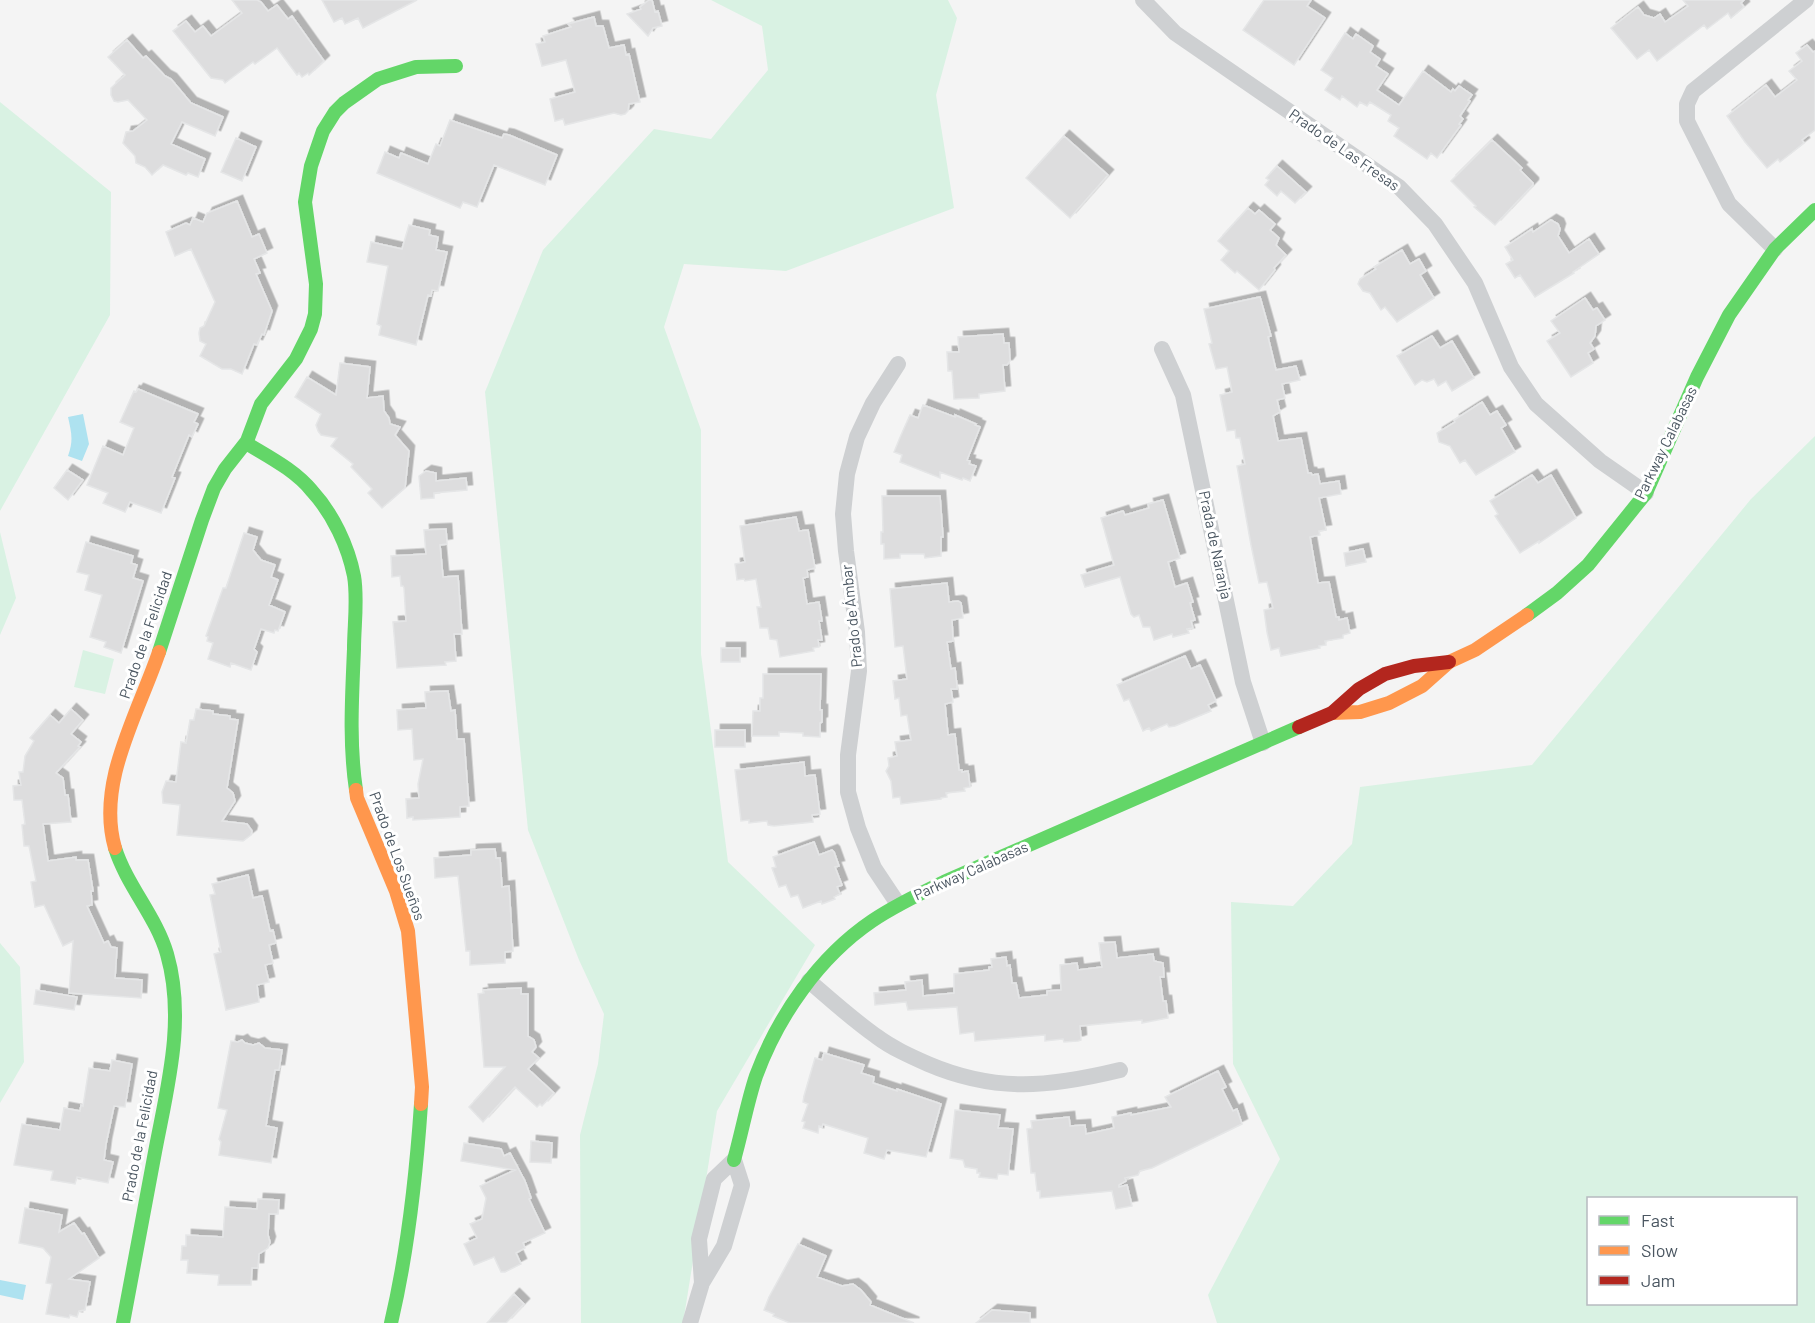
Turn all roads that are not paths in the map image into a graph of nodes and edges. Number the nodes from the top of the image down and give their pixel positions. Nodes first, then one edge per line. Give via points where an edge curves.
1 (1143, 0) edge
2 (1806, 0) edge
3 (456, 66) dead end
4 (1815, 210) edge
5 (1775, 249) junction
6 (1162, 349) dead end
7 (898, 364) dead end
8 (246, 443) junction
9 (1646, 493) junction
10 (1449, 662) junction
11 (1332, 712) junction
12 (1263, 743) junction
13 (898, 904) junction
14 (809, 981) junction
15 (1120, 1070) dead end
16 (734, 1160) junction
17 (702, 1283) junction
18 (123, 1323) edge
19 (391, 1323) edge
20 (690, 1323) edge

1 - 9 street, Prado de Las Fresas via 1175,33 1399,187 1435,224 1475,283 1511,367 1536,404 1600,461
2 - 5 street via 1693,91 1687,104 1687,121 1729,204
3 - 8 street, Prado de la Felicidad via 416,67 391,74 352,96 326,125 317,145 304,207 317,274 317,304 303,349 260,406
4 - 5 street, Parkway Calabasas
5 - 9 street, Parkway Calabasas via 1729,315
6 - 12 street, Prada de Naranja via 1183,395 1243,682
7 - 13 street, Prado de Ámbar via 857,437 847,474 843,514 859,671 848,755 848,792 874,868
8 - 18 street, Prado de la Felicidad via 224,470 208,500 111,789 108,818 114,846 164,944 171,974 175,1035
8 - 19 street, Prado de Los Sueños via 284,466 312,490 333,520 354,578 351,755 357,798 396,891 408,931 422,1087 409,1228
9 - 10 street, Parkway Calabasas via 1588,565 1557,594 1506,631
10 - 11 street, Parkway Calabasas via 1395,670 1372,679
10 - 11 street, Parkway Calabasas via 1422,686 1389,703 1360,712
11 - 12 street, Parkway Calabasas
12 - 13 street, Parkway Calabasas
13 - 14 street, Parkway Calabasas via 854,933
14 - 15 street via 877,1037 905,1054 972,1080 1042,1084
14 - 16 street, Parkway Calabasas via 788,1011 760,1067
16 - 17 street, Parkway Calabasas via 742,1185 724,1246
16 - 17 street, Parkway Calabasas via 714,1179 699,1239
17 - 20 street, Parkway Calabasas

